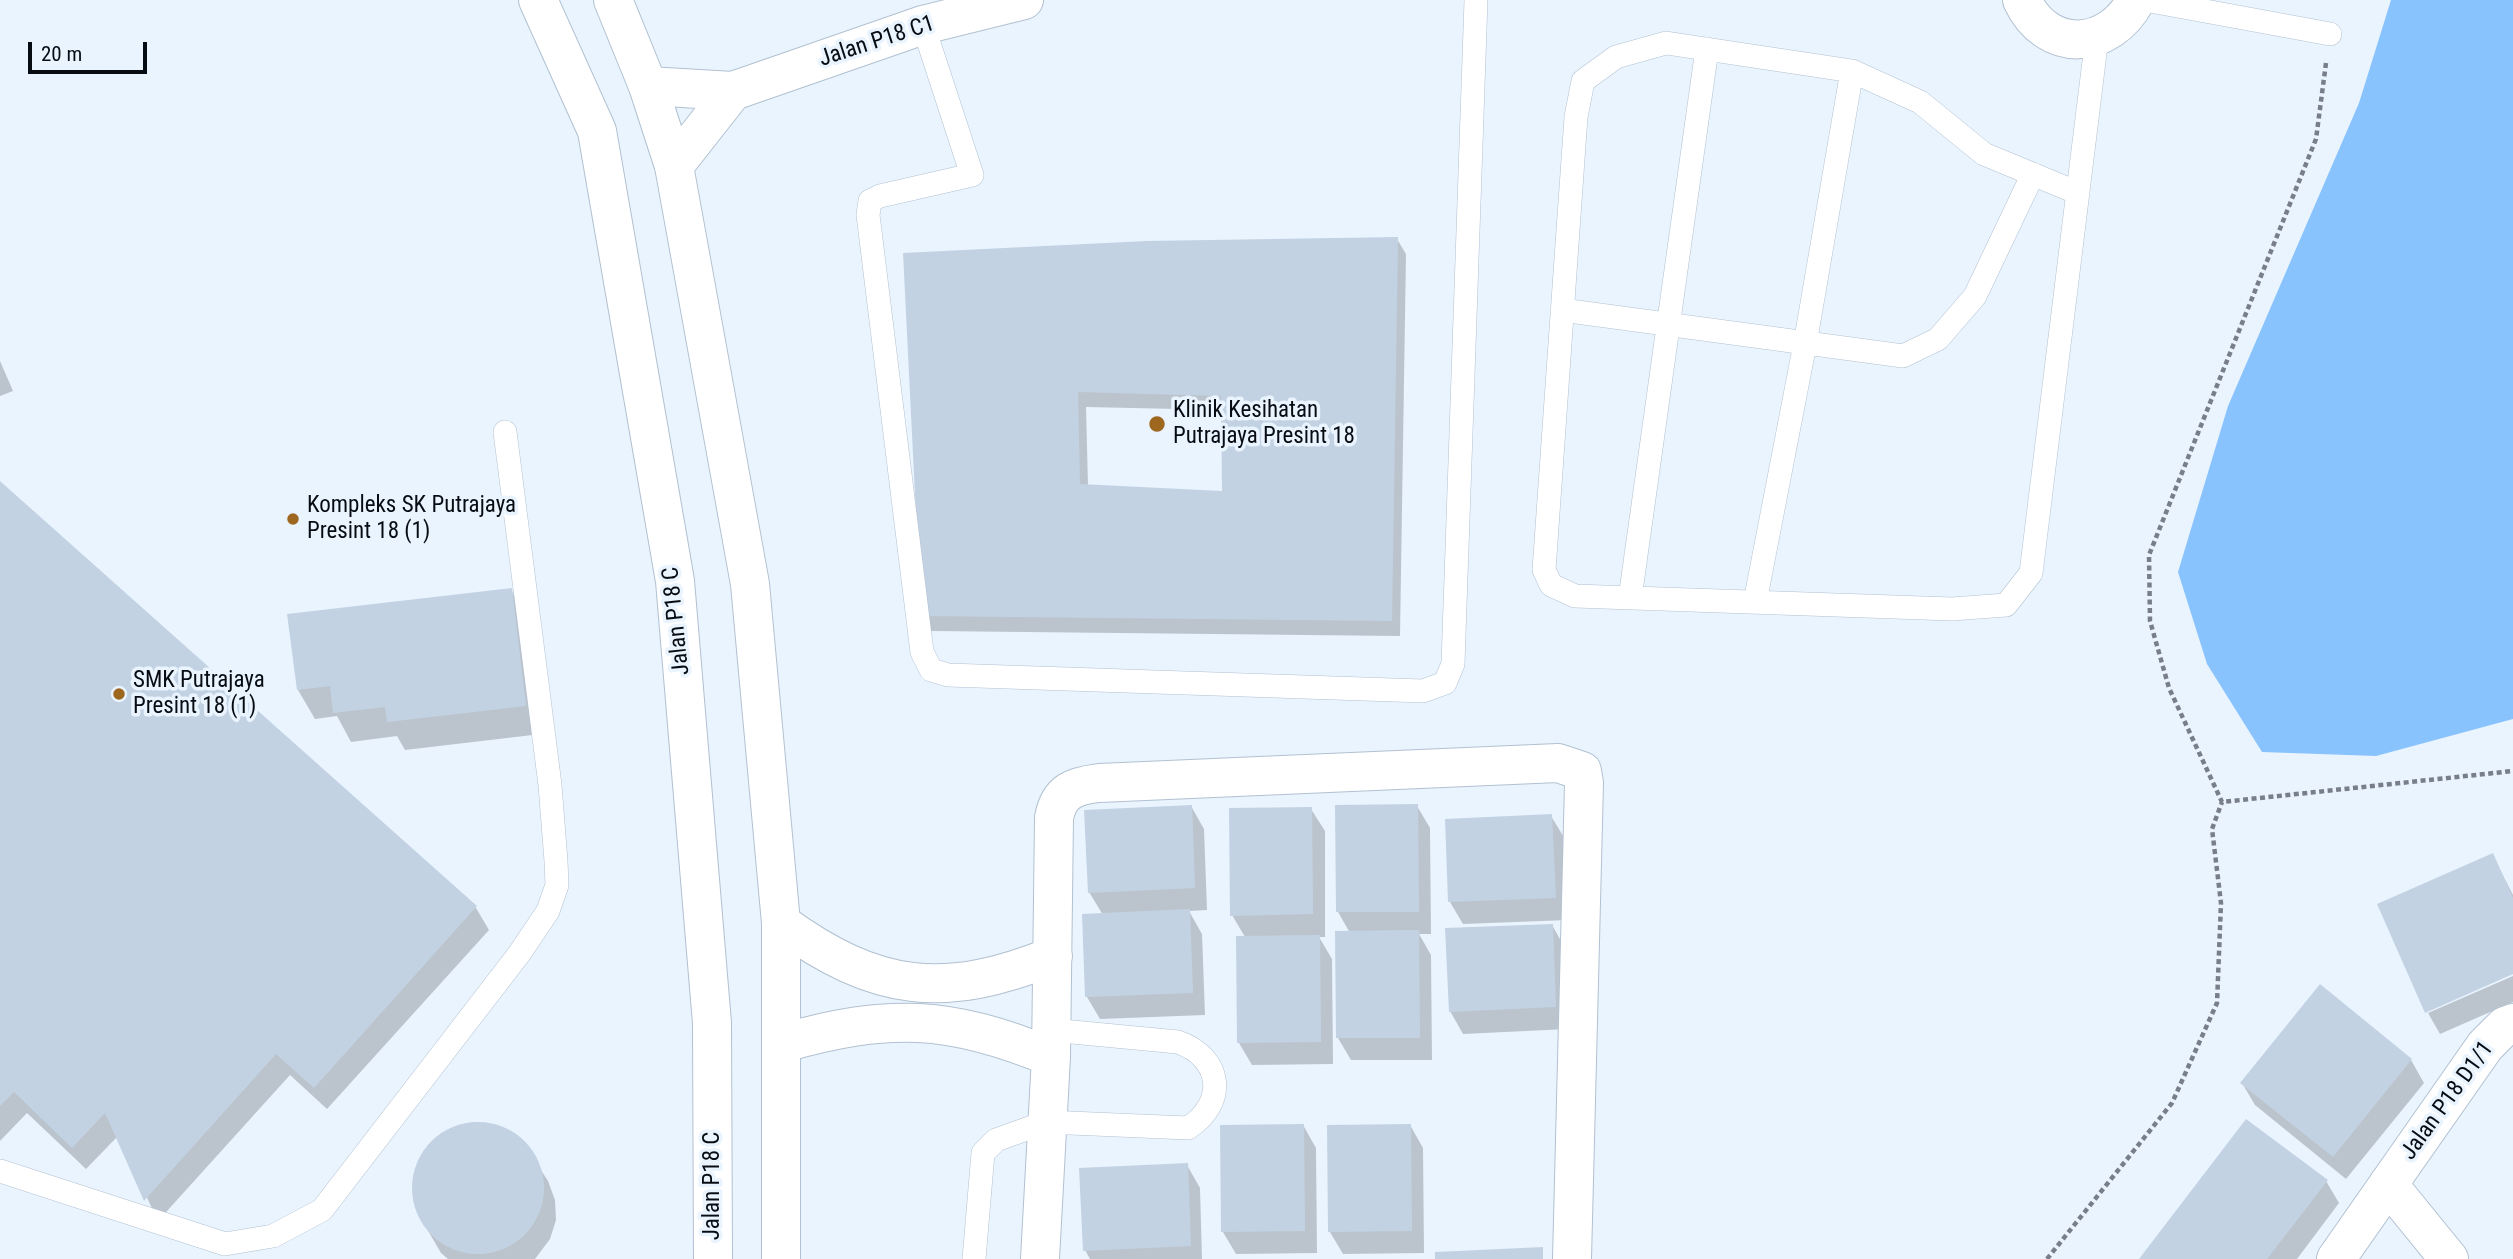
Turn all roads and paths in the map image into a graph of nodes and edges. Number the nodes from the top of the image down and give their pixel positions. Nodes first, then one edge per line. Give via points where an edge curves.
1 (538, 0) edge
2 (613, 0) edge
3 (1024, 0) edge
4 (1476, 0) edge
5 (2022, 0) edge
6 (2136, 0) edge
7 (2145, 0) edge
8 (923, 25) junction
9 (2330, 34) joint
10 (2097, 37) junction
11 (1707, 49) junction
12 (1852, 71) junction
13 (648, 86) junction
14 (733, 91) junction
15 (674, 166) junction
16 (2033, 174) junction
17 (2078, 193) junction
18 (1562, 310) junction
19 (1668, 327) junction
20 (1805, 344) junction
21 (505, 432) dead end
22 (1630, 598) junction
23 (1755, 602) junction
24 (2513, 771) edge
25 (2222, 802) junction
26 (781, 923) junction
27 (1053, 956) junction
28 (2513, 1023) edge
29 (783, 1044) junction
30 (1051, 1044) junction
31 (1046, 1122) junction
32 (0, 1171) edge
33 (2388, 1185) junction
34 (713, 1259) edge
35 (781, 1259) edge
36 (974, 1259) edge
37 (1041, 1259) edge
38 (1572, 1259) edge
39 (2047, 1259) edge
40 (2336, 1259) edge
41 (2449, 1259) edge

1 - 34 street, Jalan P18 C via 597,131 675,580 712,1023
2 - 13 street
3 - 8 street, Jalan P18 C1
4 - 8 lane via 1453,664 1445,682 1423,691 948,676 931,670 922,652 868,215 870,201 880,196 972,175
5 - 10 street via 2042,28 2078,40
6 - 10 street via 2128,15
7 - 9 lane
8 - 14 street, Jalan P18 C1
9 - 25 path via 2316,139 2148,555 2150,621 2169,688
10 - 17 lane
11 - 12 lane
11 - 18 lane via 1666,43 1616,57 1583,81 1576,117
11 - 19 lane
12 - 16 lane via 1920,102 1984,154
12 - 20 lane
13 - 14 street, Jalan P18 C1
13 - 15 street
14 - 15 street
15 - 26 street via 750,584
16 - 17 lane
16 - 20 lane via 1975,296 1938,339 1903,356
17 - 23 lane via 2031,573 2006,605 1952,609
18 - 19 lane
18 - 22 lane via 1544,570 1550,585 1575,596
19 - 20 lane
19 - 22 lane
20 - 23 lane
21 - 32 lane via 556,861 557,885 548,911 527,944 322,1210 273,1236 225,1244
22 - 23 lane
24 - 25 path
25 - 39 path via 2212,829 2221,903 2217,1003 2172,1103
26 - 27 street via 820,951 864,972 911,983 960,983 1008,975
26 - 29 street
27 - 30 street
27 - 38 street via 1054,818 1057,803 1074,788 1100,783 1558,763 1582,771
28 - 33 street, Jalan P18 D1/1 via 2485,1046
29 - 30 street via 836,1028 891,1021 946,1024
29 - 35 street
30 - 31 street
30 - 31 lane via 1178,1042 1209,1063 1215,1088 1208,1112 1188,1128
31 - 36 lane via 996,1140 983,1153
31 - 37 street
33 - 40 street, Jalan P18 D1/1
33 - 41 street, Jalan P18 D1/1

